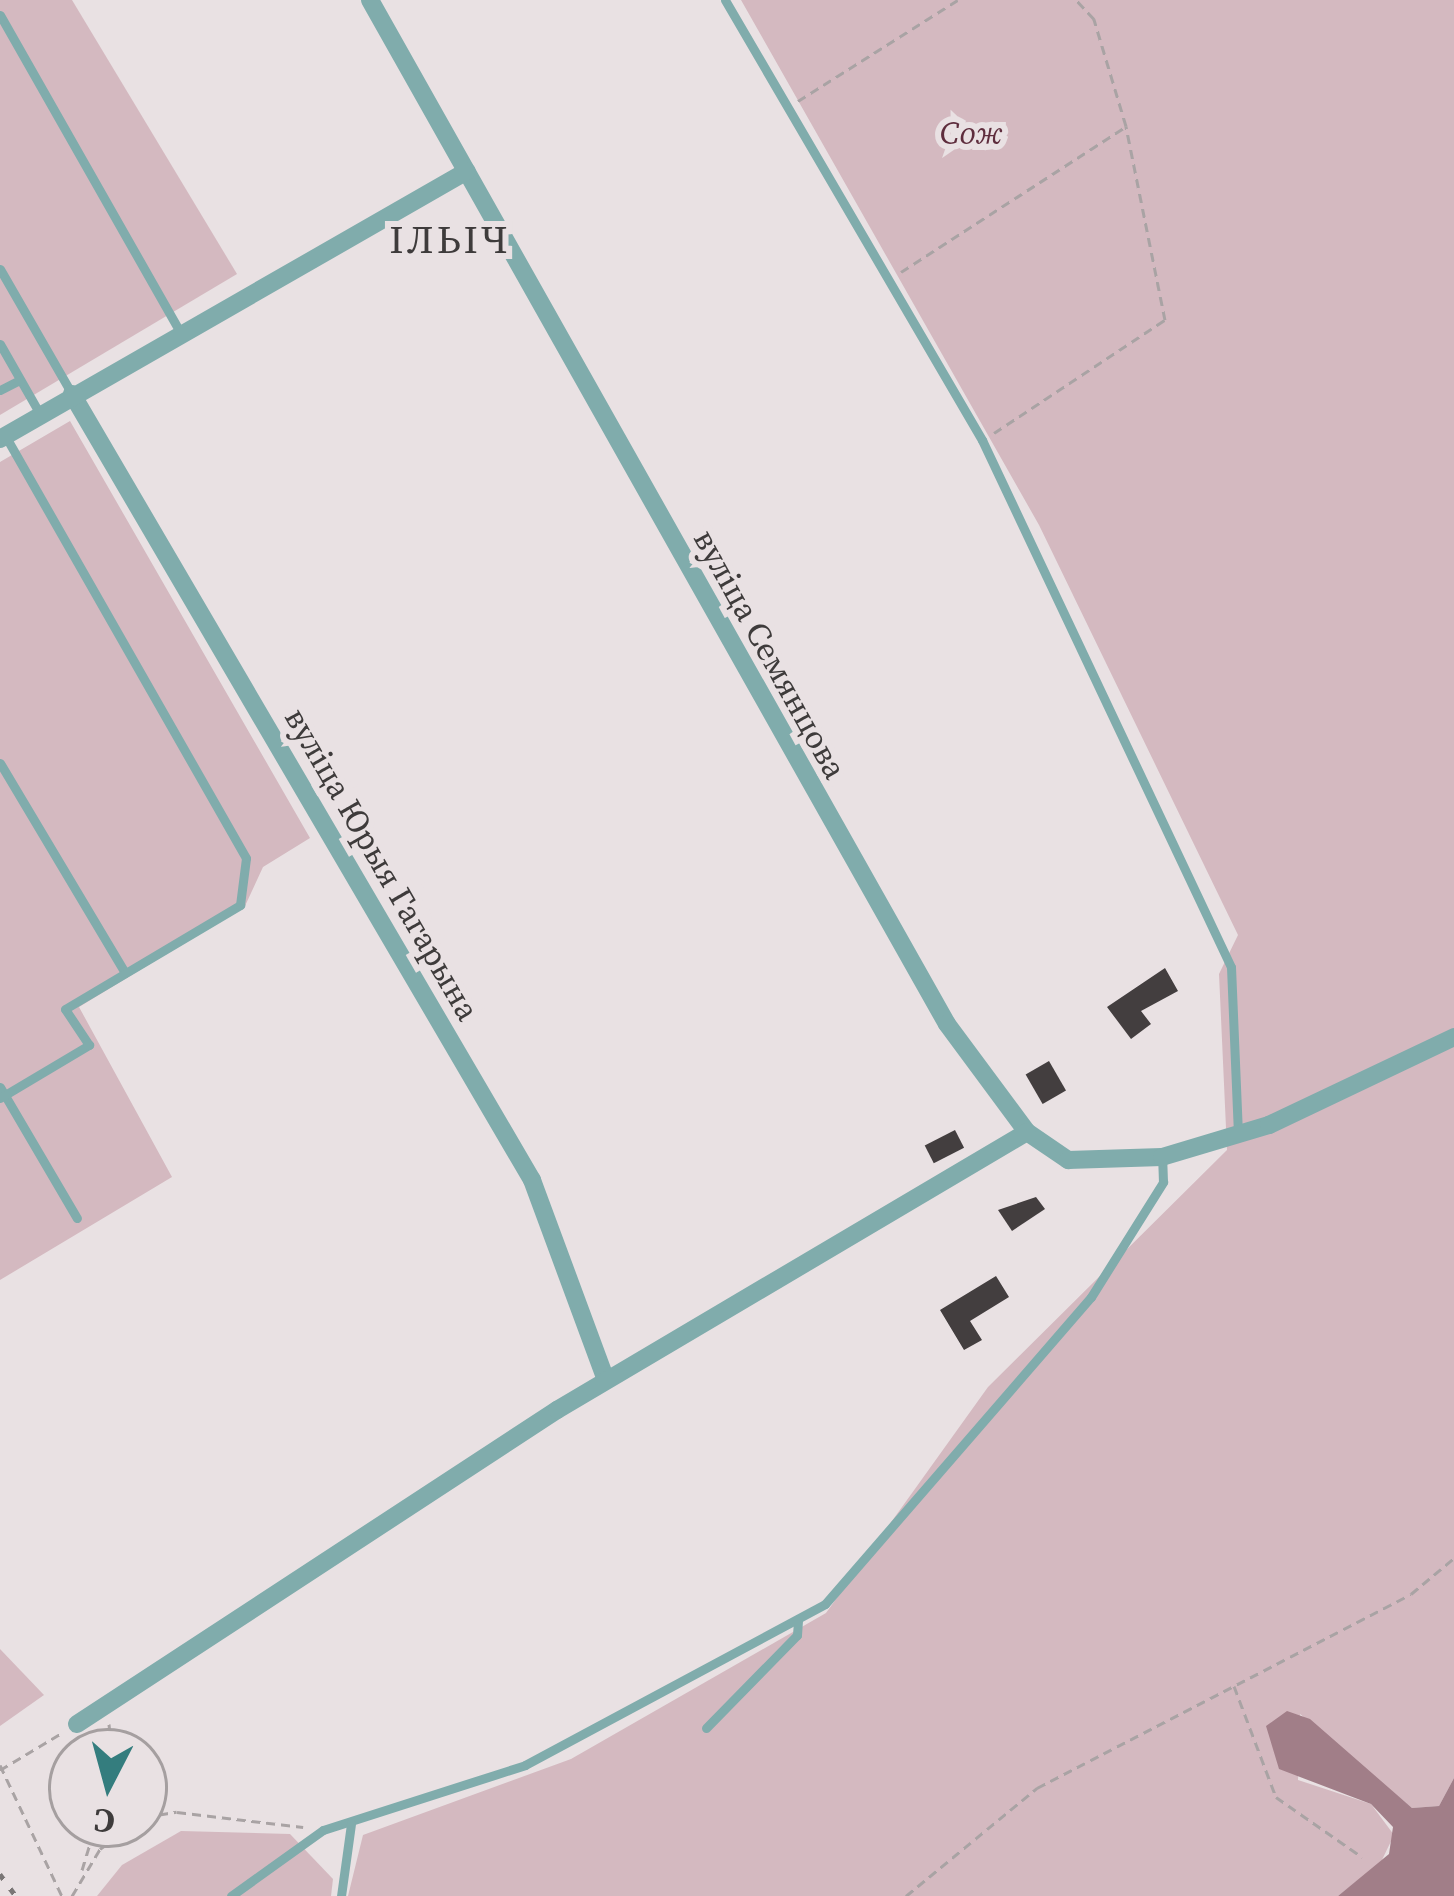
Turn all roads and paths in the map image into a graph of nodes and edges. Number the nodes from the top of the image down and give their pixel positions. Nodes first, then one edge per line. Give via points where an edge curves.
1 (370, 0) edge
2 (725, 0) edge
3 (958, 0) edge
4 (1076, 0) edge
5 (0, 15) edge
6 (786, 108) junction
7 (1126, 126) junction
8 (467, 171) junction
9 (0, 269) edge
10 (890, 279) junction
11 (182, 333) junction
12 (0, 344) edge
13 (20, 380) junction
14 (0, 390) edge
15 (72, 394) junction
16 (40, 415) junction
17 (3, 437) edge
18 (982, 440) junction
19 (0, 764) edge
20 (125, 974) junction
21 (1454, 1037) edge
22 (2, 1094) edge
23 (1027, 1132) junction
24 (1238, 1136) junction
25 (1162, 1157) junction
26 (77, 1218) dead end
27 (606, 1380) junction
28 (1454, 1558) edge
29 (798, 1619) junction
30 (1234, 1684) junction
31 (107, 1704) junction
32 (77, 1724) joint
33 (110, 1728) edge
34 (706, 1728) dead end
35 (1, 1768) edge
36 (168, 1813) edge
37 (351, 1824) junction
38 (323, 1830) junction
39 (89, 1848) edge
40 (107, 1848) edge
41 (1362, 1858) dead end
42 (82, 1871) junction
43 (62, 1896) edge
44 (72, 1896) edge
45 (231, 1896) edge
46 (341, 1896) edge
47 (906, 1896) edge

1 - 8 street, вуліца Семянцова
2 - 6 lane
3 - 6 path
4 - 7 path via 1094,19
5 - 11 lane
6 - 10 lane
7 - 10 path
7 - 18 path via 1165,320
8 - 11 street
8 - 23 street, вуліца Семянцова via 947,1024
9 - 15 lane
10 - 18 lane
11 - 15 street
12 - 13 lane
13 - 14 lane
13 - 16 lane
15 - 16 street
15 - 27 street, вуліца Юрыя Гагарына via 532,1180
16 - 17 street
17 - 20 lane via 246,858 240,905
18 - 24 lane via 1234,973
19 - 20 lane
20 - 22 lane via 65,1009 89,1045
21 - 24 street, вуліца Семянцова
22 - 26 lane
23 - 25 street, вуліца Семянцова via 1068,1160
23 - 27 street
24 - 25 street, вуліца Семянцова
25 - 29 lane via 1162,1182 1091,1297 850,1582
27 - 31 street
28 - 30 path via 1411,1594
29 - 34 lane via 796,1635
29 - 37 lane via 580,1739
30 - 41 path via 1276,1797
30 - 47 path via 1037,1787
31 - 32 street
31 - 33 path
32 - 35 path
35 - 43 path
36 - 38 path
37 - 38 lane
37 - 46 lane
38 - 45 lane
39 - 42 path
40 - 42 path
42 - 44 path

